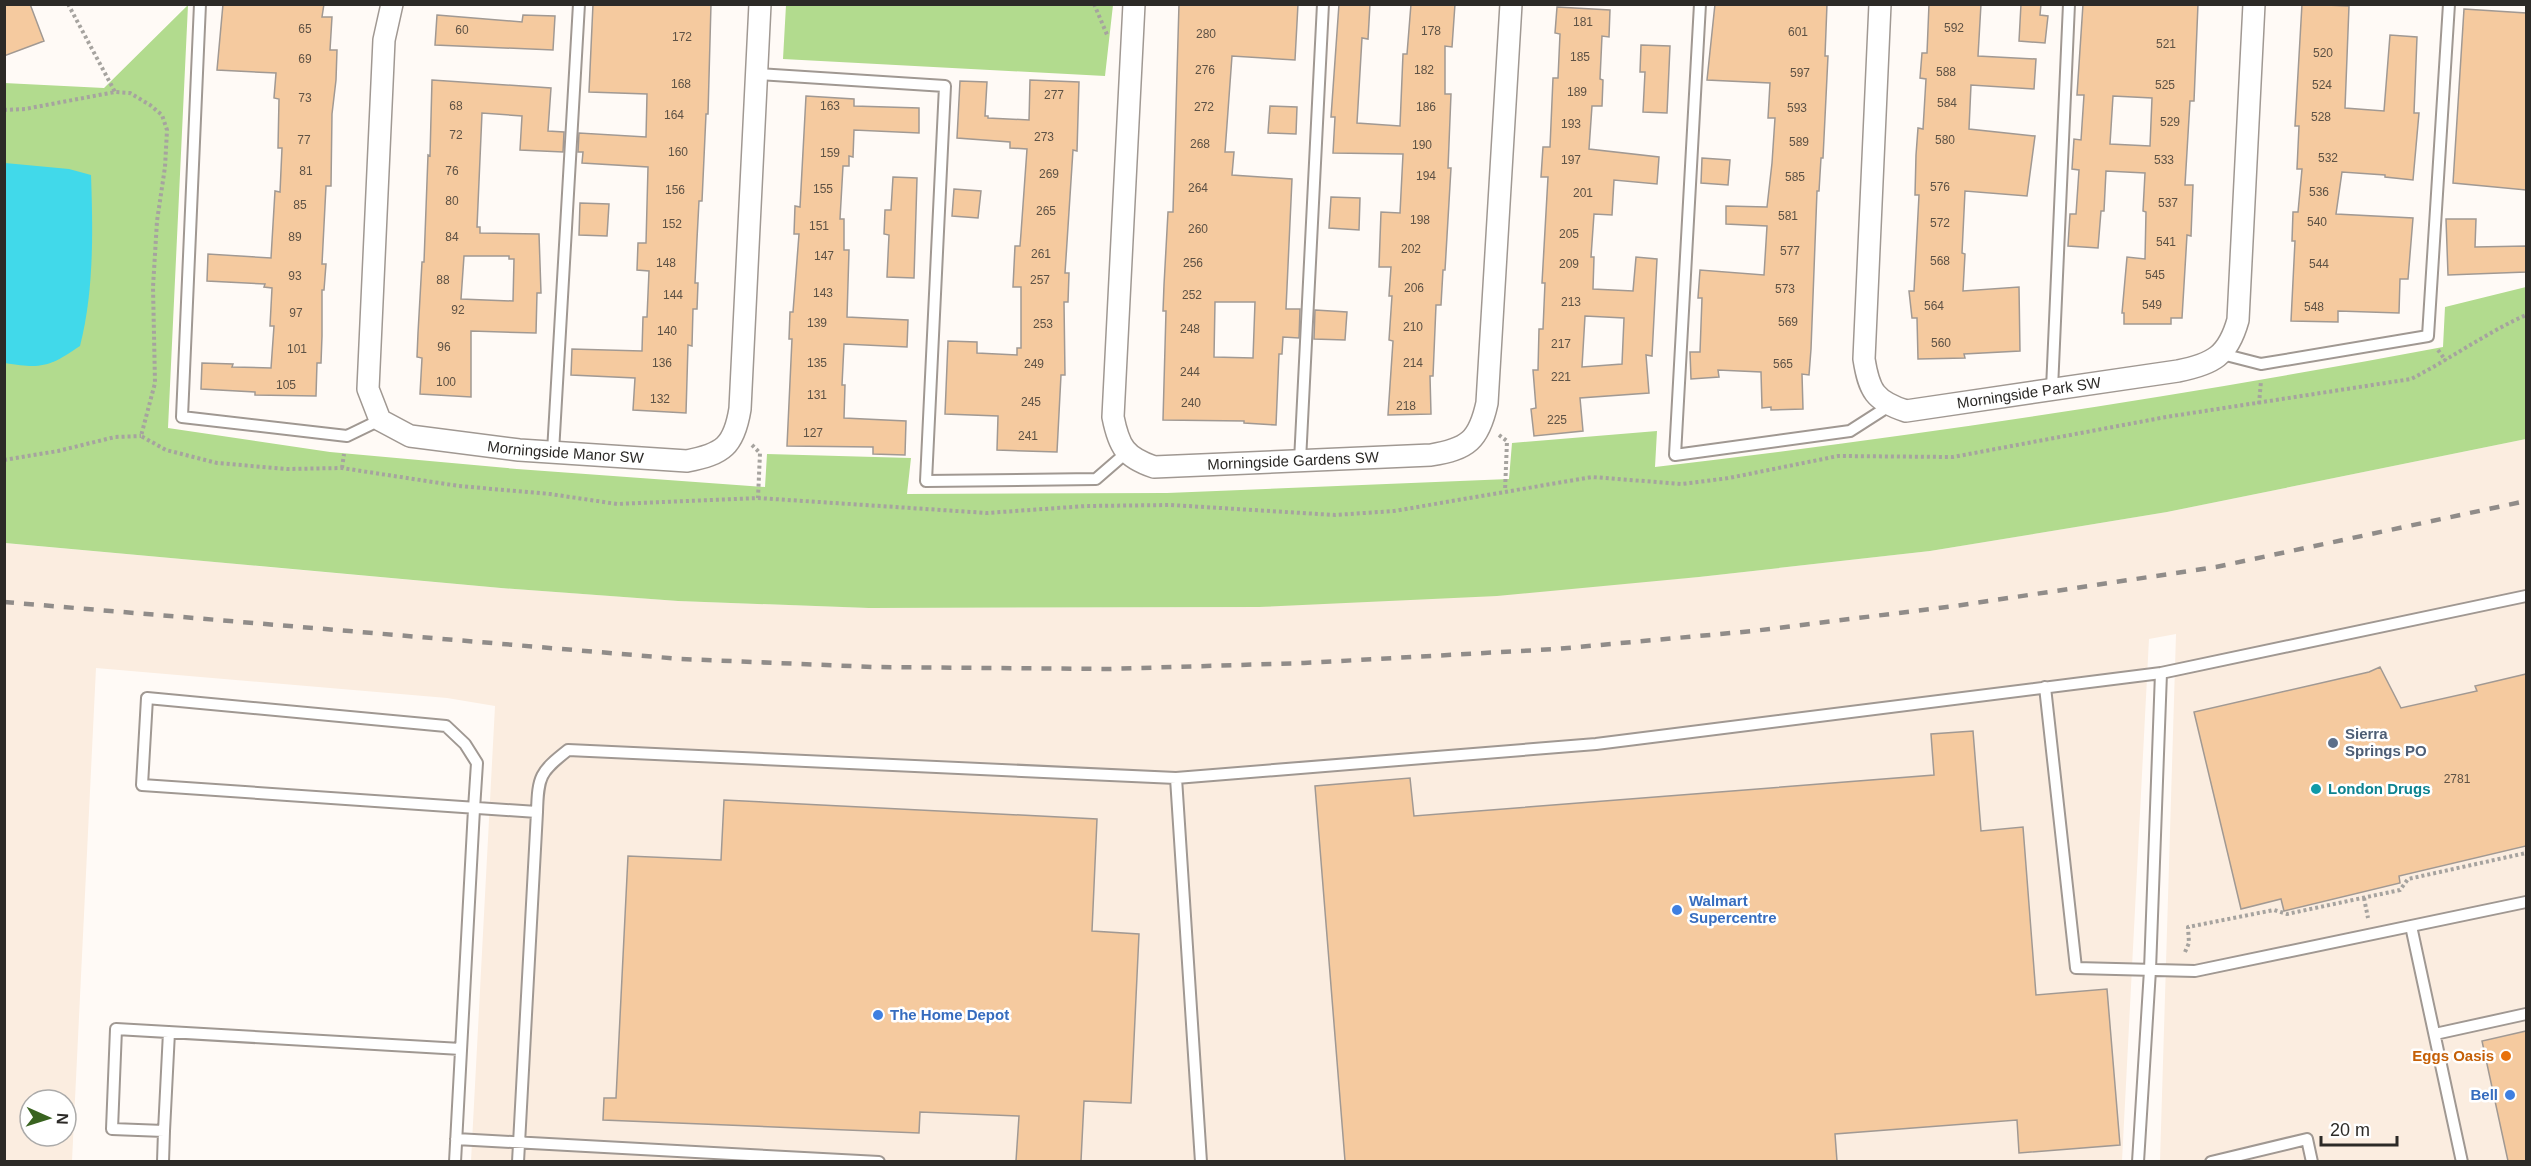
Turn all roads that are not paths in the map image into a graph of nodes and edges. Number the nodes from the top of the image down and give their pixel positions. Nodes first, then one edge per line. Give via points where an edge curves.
1 (200, 4) edge
2 (392, 4) edge
3 (579, 4) edge
4 (760, 4) edge
5 (1134, 4) edge
6 (1323, 4) edge
7 (1511, 4) edge
8 (1700, 4) edge
9 (1880, 4) edge
10 (2069, 4) edge
11 (2254, 4) edge
12 (2450, 4) edge
13 (757, 74) junction
14 (2222, 354) junction
15 (2052, 389) junction
16 (1889, 406) junction
17 (380, 420) junction
18 (553, 452) junction
19 (1126, 453) junction
20 (1300, 461) junction
21 (2526, 596) edge
22 (2161, 673) junction
23 (2045, 687) junction
24 (1176, 778) junction
25 (474, 809) junction
26 (537, 812) junction
27 (2526, 902) edge
28 (2411, 926) junction
29 (2150, 970) junction
30 (2526, 1014) edge
31 (169, 1032) junction
32 (2435, 1034) junction
33 (461, 1049) junction
34 (164, 1131) junction
35 (456, 1139) junction
36 (519, 1143) junction
37 (163, 1161) edge
38 (454, 1161) edge
39 (518, 1161) edge
40 (879, 1161) edge
41 (1201, 1161) edge
42 (2138, 1161) edge
43 (2211, 1161) edge
44 (2312, 1161) edge
45 (2462, 1161) edge

1 - 17 lane via 182,417 346,436
2 - 17 street via 384,40 368,389
3 - 18 lane
4 - 13 street
5 - 19 street via 1113,417
6 - 20 lane
7 - 20 street, Morningside Gardens SW via 1487,403 1482,424 1470,442 1454,451 1431,456
8 - 16 lane via 1675,455 1850,431
9 - 16 street via 1864,359 1875,396
10 - 15 lane
11 - 14 street via 2238,320 2232,340
12 - 14 lane via 2428,336 2262,364
13 - 18 street, Morningside Manor SW via 737,430 727,447 708,457 687,461
13 - 19 lane via 945,86 926,481 1096,479
14 - 15 street, Morningside Park SW via 2201,366
15 - 16 street, Morningside Park SW via 1906,411
17 - 18 street, Morningside Manor SW via 410,436
19 - 20 street, Morningside Gardens SW via 1155,467
21 - 22 lane
22 - 23 lane
22 - 29 lane
23 - 24 lane via 1596,744
23 - 29 lane via 2076,968
24 - 26 lane via 568,750 549,765 538,783
24 - 41 lane
25 - 25 lane via 477,763 465,744 446,726 147,698 142,785
25 - 26 lane
25 - 33 lane
26 - 36 lane
27 - 28 lane
28 - 29 lane via 2195,971
28 - 32 lane
29 - 42 lane
30 - 32 lane
31 - 33 lane
31 - 34 lane
31 - 34 lane via 116,1029 112,1128
32 - 45 lane
33 - 35 lane
34 - 37 lane
35 - 36 lane
35 - 38 lane
36 - 39 lane
36 - 40 lane
43 - 44 lane via 2307,1139

